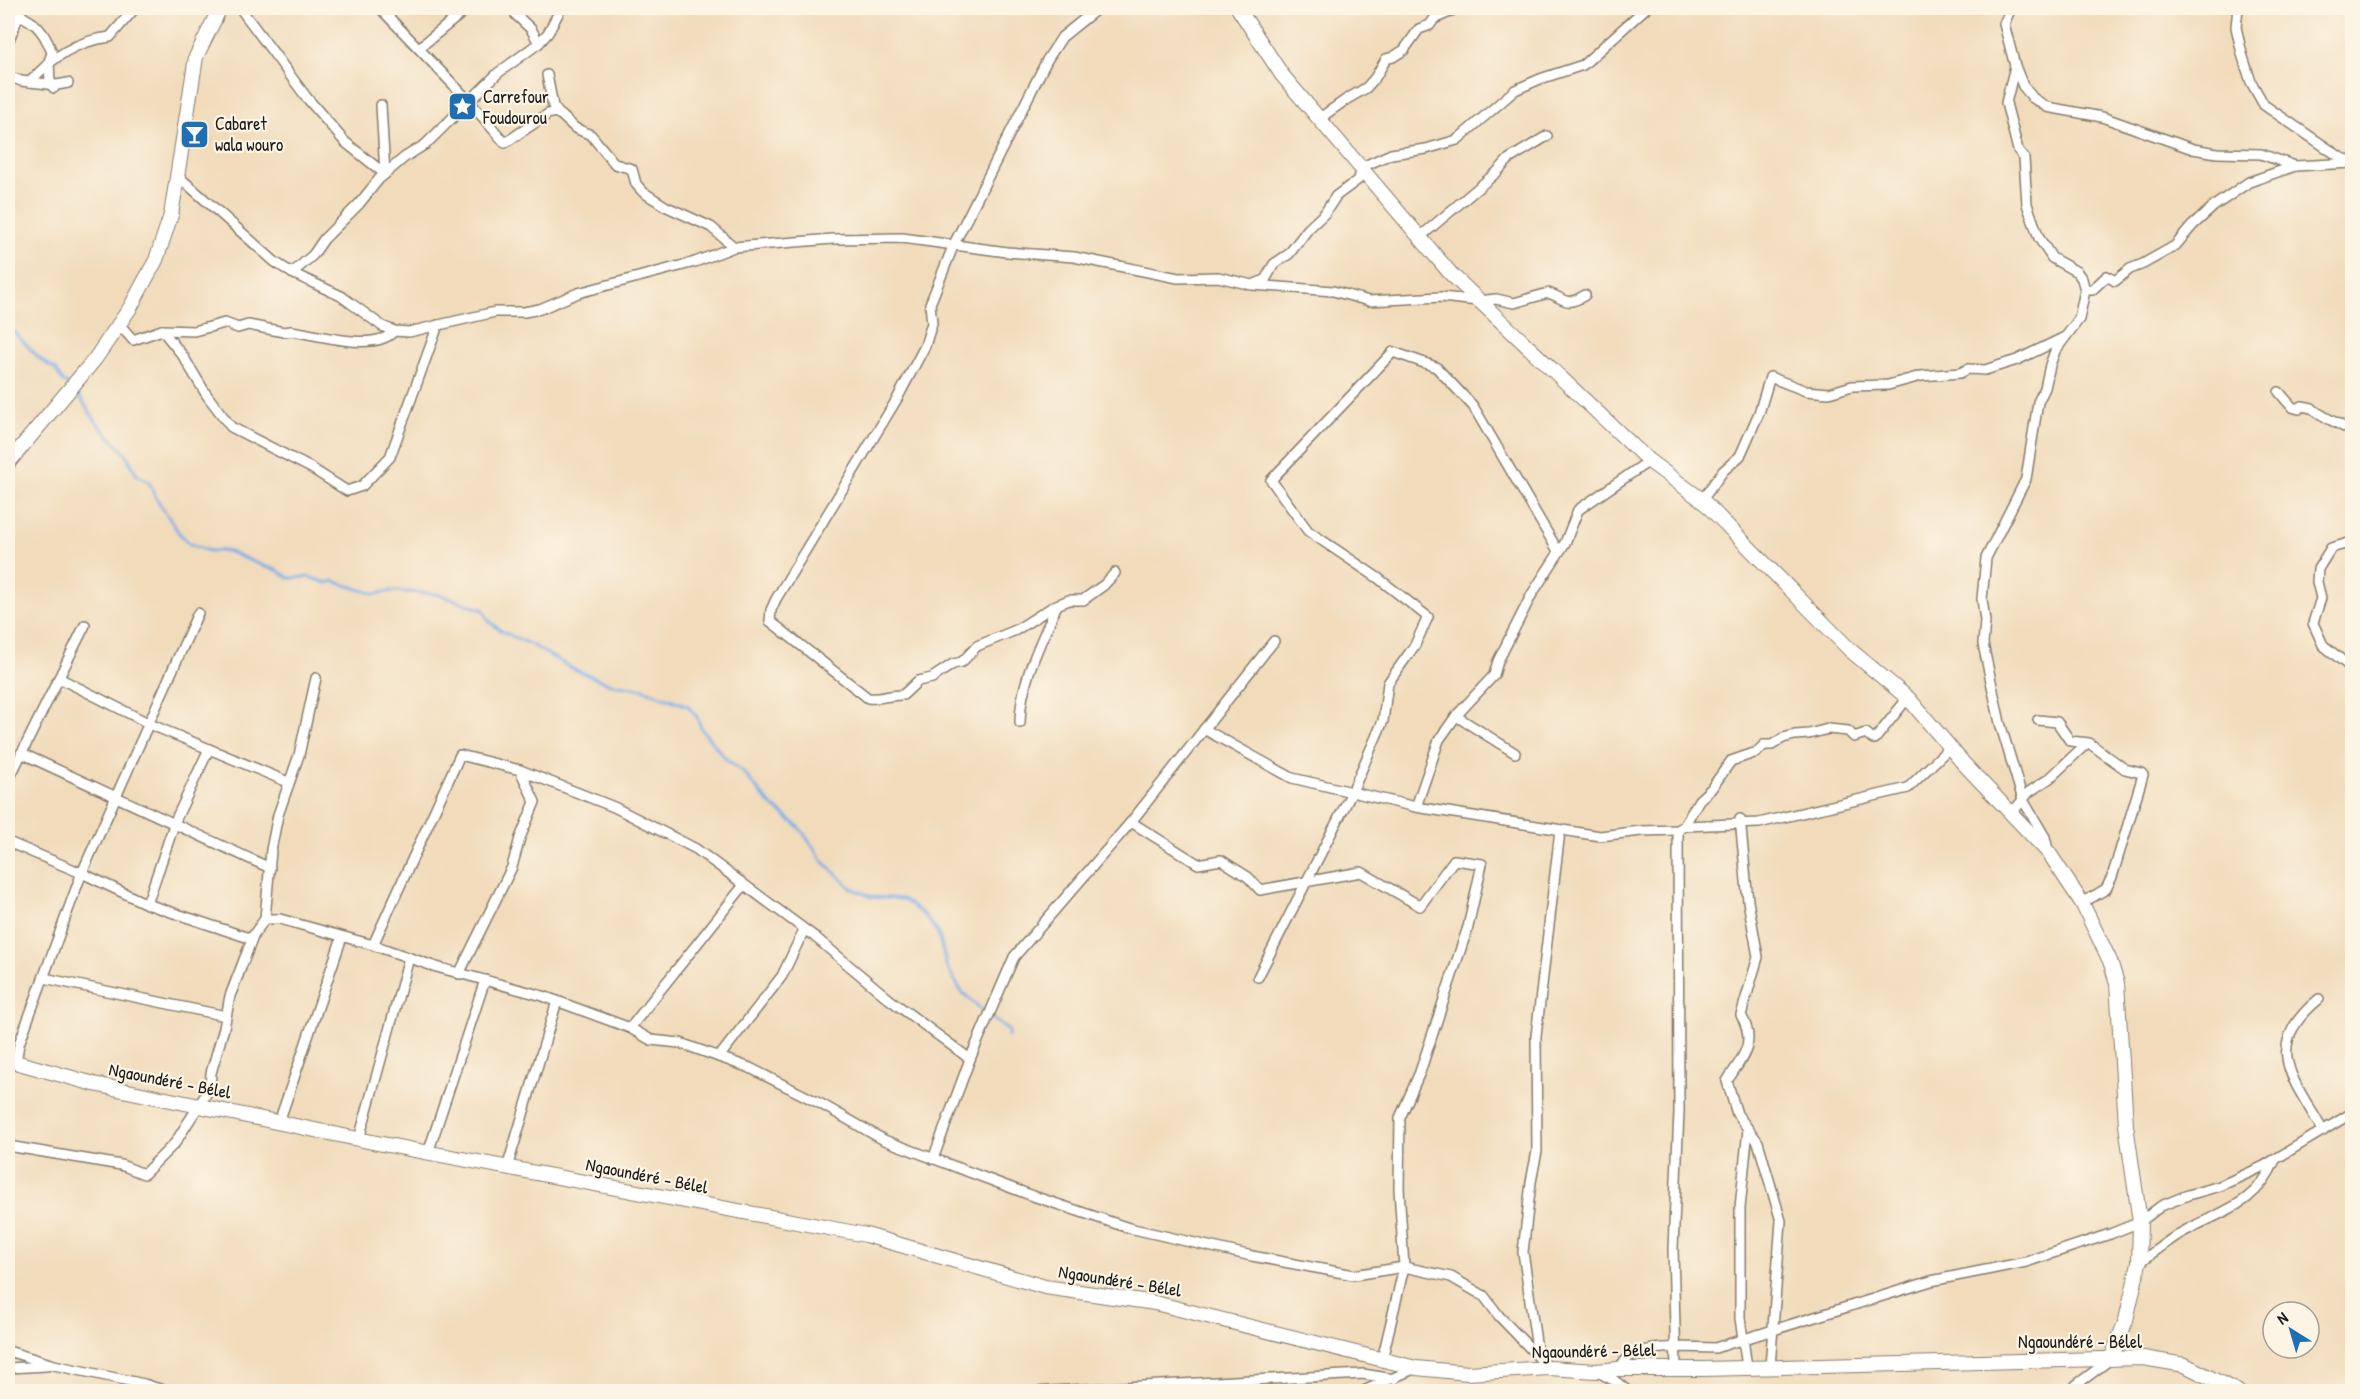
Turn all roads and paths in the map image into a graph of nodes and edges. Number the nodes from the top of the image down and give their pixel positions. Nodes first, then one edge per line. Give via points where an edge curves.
1 (135, 8) edge
2 (220, 8) edge
3 (240, 8) edge
4 (380, 8) edge
5 (468, 8) edge
6 (561, 8) edge
7 (1098, 8) edge
8 (1238, 8) edge
9 (1454, 8) edge
10 (1646, 8) edge
11 (2011, 8) edge
12 (2238, 8) edge
13 (18, 10) edge
14 (516, 15) dead end
15 (8, 42) edge
16 (539, 44) junction
17 (419, 48) junction
18 (49, 61) junction
19 (2015, 66) junction
20 (547, 75) dead end
21 (8, 76) edge
22 (30, 82) junction
23 (68, 83) dead end
24 (52, 86) junction
25 (468, 100) junction
26 (381, 105) dead end
27 (559, 114) junction
28 (1320, 118) junction
29 (1547, 136) dead end
30 (2352, 163) edge
31 (2295, 166) junction
32 (1362, 168) junction
33 (385, 174) junction
34 (178, 176) junction
35 (1420, 237) junction
36 (954, 244) junction
37 (734, 247) junction
38 (292, 273) junction
39 (1252, 285) junction
40 (2085, 290) junction
41 (1585, 295) dead end
42 (1478, 301) junction
43 (119, 324) junction
44 (438, 325) junction
45 (162, 330) junction
46 (394, 331) junction
47 (2066, 336) junction
48 (2279, 392) dead end
49 (2352, 431) edge
50 (1649, 461) junction
51 (8, 463) edge
52 (1702, 500) junction
53 (2352, 542) edge
54 (1558, 551) junction
55 (1115, 573) dead end
56 (1058, 605) junction
57 (198, 613) dead end
58 (85, 625) dead end
59 (1274, 641) dead end
60 (2349, 666) dead end
61 (59, 678) junction
62 (316, 678) dead end
63 (1909, 699) junction
64 (1456, 716) junction
65 (2038, 720) dead end
66 (1020, 723) dead end
67 (148, 724) junction
68 (1204, 729) junction
69 (2086, 744) junction
70 (1950, 747) junction
71 (209, 749) junction
72 (21, 753) junction
73 (1515, 753) dead end
74 (520, 770) junction
75 (8, 781) edge
76 (288, 782) junction
77 (1351, 794) junction
78 (116, 797) junction
79 (2023, 800) junction
80 (1416, 807) junction
81 (2009, 811) junction
82 (1740, 821) junction
83 (1131, 822) junction
84 (174, 823) junction
85 (1681, 828) junction
86 (1560, 831) junction
87 (8, 842) edge
88 (2049, 853) junction
89 (270, 868) junction
90 (82, 873) junction
91 (1307, 882) junction
92 (744, 885) junction
93 (2082, 903) junction
94 (147, 904) junction
95 (265, 919) junction
96 (804, 930) junction
97 (342, 937) junction
98 (252, 939) junction
99 (373, 945) junction
100 (409, 958) junction
101 (459, 974) junction
102 (1258, 977) dead end
103 (44, 978) junction
104 (485, 980) junction
105 (2319, 999) dead end
106 (557, 1001) junction
107 (226, 1016) junction
108 (630, 1028) junction
109 (719, 1057) junction
110 (970, 1059) junction
111 (12, 1061) edge
112 (198, 1105) junction
113 (2352, 1113) edge
114 (279, 1122) junction
115 (1748, 1129) junction
116 (2324, 1131) junction
117 (359, 1139) junction
118 (8, 1146) edge
119 (428, 1153) junction
120 (933, 1159) junction
121 (2275, 1160) junction
122 (507, 1168) junction
123 (2140, 1222) junction
124 (2139, 1263) junction
125 (1404, 1267) junction
126 (1773, 1330) junction
127 (1743, 1339) junction
128 (1676, 1347) junction
129 (8, 1351) edge
130 (1538, 1356) junction
131 (2111, 1359) junction
132 (1382, 1360) junction
133 (54, 1365) junction
134 (1747, 1367) junction
135 (1770, 1367) junction
136 (8, 1368) edge
137 (1416, 1368) junction
138 (1550, 1368) junction
139 (1618, 1368) junction
140 (1676, 1368) junction
141 (1596, 1371) junction
142 (1394, 1379) junction
143 (1039, 1391) edge
144 (169, 1392) edge
145 (1033, 1392) edge
146 (1361, 1392) edge
147 (1629, 1392) edge
148 (2072, 1392) edge
149 (2238, 1392) edge

1 - 18 street via 110,37 93,39
2 - 34 main road via 196,57
3 - 33 street via 345,142
4 - 17 street
5 - 17 street
6 - 16 street
7 - 36 street via 1062,37 1047,60
8 - 28 main road via 1282,75
9 - 28 street via 1419,29 1404,50 1386,59 1366,88
10 - 32 street via 1583,65 1515,90 1457,140 1391,153
11 - 19 street via 2004,24
12 - 30 street via 2236,27 2242,54 2264,105
13 - 15 street
13 - 18 street via 48,41 52,53
14 - 16 street via 531,29
16 - 25 street
17 - 25 street
18 - 22 street
18 - 24 street
19 - 31 street via 2033,98 2047,107 2102,117 2193,149 2260,154
19 - 40 street via 2007,103 2018,150 2024,158 2027,204 2039,238 2052,258 2077,272
20 - 27 street via 553,106
21 - 22 street
22 - 24 street
23 - 24 street
25 - 27 street via 505,143 548,114
25 - 33 street via 426,144
26 - 33 street
27 - 37 street via 591,135 615,164 632,169 636,184 651,199 711,226
28 - 32 main road
29 - 35 street via 1509,159
30 - 31 street
31 - 40 street via 2249,182 2214,206 2175,246 2115,281 2107,276 2092,290
32 - 35 main road
32 - 39 street via 1359,179 1336,196 1289,254 1272,267 1265,280
33 - 38 street via 324,239 314,255
34 - 38 street
34 - 43 main road via 171,215 156,260
35 - 42 main road
36 - 37 street via 902,238
36 - 39 street via 1074,258 1178,278 1218,277
36 - 56 street via 930,304 932,323 926,346 776,599 770,621 868,698 880,700 903,695 918,681 962,662 977,646 1016,630
37 - 44 street via 695,262 578,293 540,309 495,312
38 - 46 street via 341,296
39 - 42 street via 1333,291 1369,301 1441,297
40 - 47 street via 2079,319
41 - 42 street via 1573,302 1548,293 1514,303
42 - 50 main road
43 - 45 street via 134,340
43 - 51 main road via 95,359
44 - 45 street via 390,457 362,486 347,490 231,426
44 - 46 street via 409,332
45 - 46 street via 194,331 225,323 238,328 248,325 364,342 383,339
47 - 52 street via 2017,360 1985,370 1922,376 1888,385 1852,386 1829,393 1806,391 1770,378 1740,456 1723,471
47 - 79 street via 2055,351 2038,402 2026,479 1986,558 1984,572 1983,644 2000,723
48 - 49 street via 2292,407 2312,408
50 - 52 main road
50 - 54 street via 1578,510
52 - 63 main road via 1850,650
53 - 60 street via 2331,548 2318,568 2321,598 2313,623 2323,645
54 - 64 street via 1532,594 1494,675
54 - 77 street via 1473,406 1436,367 1393,352 1271,480 1308,531 1428,617 1415,645 1388,682 1383,721
55 - 56 street via 1083,600
56 - 66 street via 1033,661
57 - 67 street
58 - 61 street
59 - 68 street
61 - 67 street
61 - 72 street
62 - 76 street via 299,755
63 - 70 main road
63 - 85 street via 1875,739 1866,734 1854,737 1848,731 1828,729 1783,738 1731,761
64 - 73 street
64 - 80 street via 1439,740
65 - 69 street via 2057,722 2070,741
67 - 71 street
67 - 78 street
68 - 77 street via 1292,778
68 - 83 street
69 - 79 street
69 - 93 street via 2143,776 2112,877 2106,889
70 - 81 main road
70 - 82 street via 1908,788 1759,823
71 - 76 street
71 - 84 street
72 - 75 street
72 - 78 street
74 - 92 street via 624,812 696,849
74 - 99 street via 460,755
74 - 101 street via 535,802 512,867
76 - 89 street via 278,815
77 - 80 street
77 - 91 street
78 - 84 street
78 - 90 street
79 - 81 street
79 - 88 street via 2045,837
80 - 86 street
81 - 88 main road
82 - 85 street
82 - 115 street via 1758,957 1741,1015 1748,1027 1748,1050 1727,1081 1737,1114
83 - 91 street via 1198,864 1221,860 1260,890
83 - 110 street via 1014,957
84 - 89 street
84 - 94 street
85 - 86 street via 1600,836
85 - 128 street via 1673,1248
86 - 130 street via 1536,1036 1537,1151 1523,1252
87 - 90 street
88 - 93 main road
89 - 95 street
90 - 94 street
90 - 103 street
91 - 102 street
91 - 125 street via 1361,872 1420,906 1454,860 1482,864 1468,927 1420,1072 1400,1118
92 - 96 street
92 - 108 street
93 - 123 main road via 2117,983 2126,1125
94 - 98 street
95 - 97 street via 280,919
95 - 98 street
96 - 109 street via 782,976
96 - 110 street
97 - 99 street
97 - 114 street
98 - 107 street via 236,976
99 - 100 street
100 - 101 street
100 - 117 street
101 - 104 street
103 - 107 street
103 - 111 street
104 - 106 street
104 - 119 street
105 - 116 street via 2302,1013 2285,1045 2286,1064
106 - 108 street
106 - 122 street
107 - 112 street via 210,1088
108 - 109 street via 651,1040 680,1043
109 - 120 street via 750,1068 884,1140
110 - 120 street
111 - 112 main road, Ngaoundéré - Bélel via 94,1084
112 - 114 main road, Ngaoundéré - Bélel
112 - 118 street via 175,1143 144,1174 121,1165
113 - 116 street
114 - 117 main road, Ngaoundéré - Bélel
115 - 126 street via 1758,1142 1781,1221
115 - 127 street via 1740,1208
116 - 121 street
117 - 119 main road, Ngaoundéré - Bélel
119 - 122 main road, Ngaoundéré - Bélel
120 - 125 street via 1033,1196 1162,1236 1354,1275
121 - 123 street via 2220,1186 2161,1206
121 - 124 street via 2267,1179 2250,1196 2181,1233
122 - 132 main road, Ngaoundéré - Bélel via 866,1235 1045,1287 1155,1303
123 - 124 main road
123 - 126 street via 2026,1262 1931,1281
124 - 131 main road via 2126,1320
125 - 130 street via 1451,1277 1484,1296
125 - 132 street
126 - 127 street
126 - 135 street
127 - 128 street via 1714,1348
127 - 134 street
128 - 139 street via 1632,1354
128 - 140 street
129 - 133 street
130 - 138 street
131 - 135 main road, Ngaoundéré - Bélel
131 - 148 street
131 - 149 main road, Ngaoundéré - Bélel via 2143,1358 2185,1365
132 - 137 main road, Ngaoundéré - Bélel
133 - 136 street
133 - 144 street
134 - 135 main road, Ngaoundéré - Bélel
134 - 140 main road, Ngaoundéré - Bélel
137 - 138 main road, Ngaoundéré - Bélel via 1468,1373
137 - 142 street
138 - 141 main road, Ngaoundéré - Bélel
139 - 140 main road, Ngaoundéré - Bélel
139 - 141 main road, Ngaoundéré - Bélel
141 - 147 street
142 - 143 street via 1363,1374
142 - 146 street
143 - 145 street

